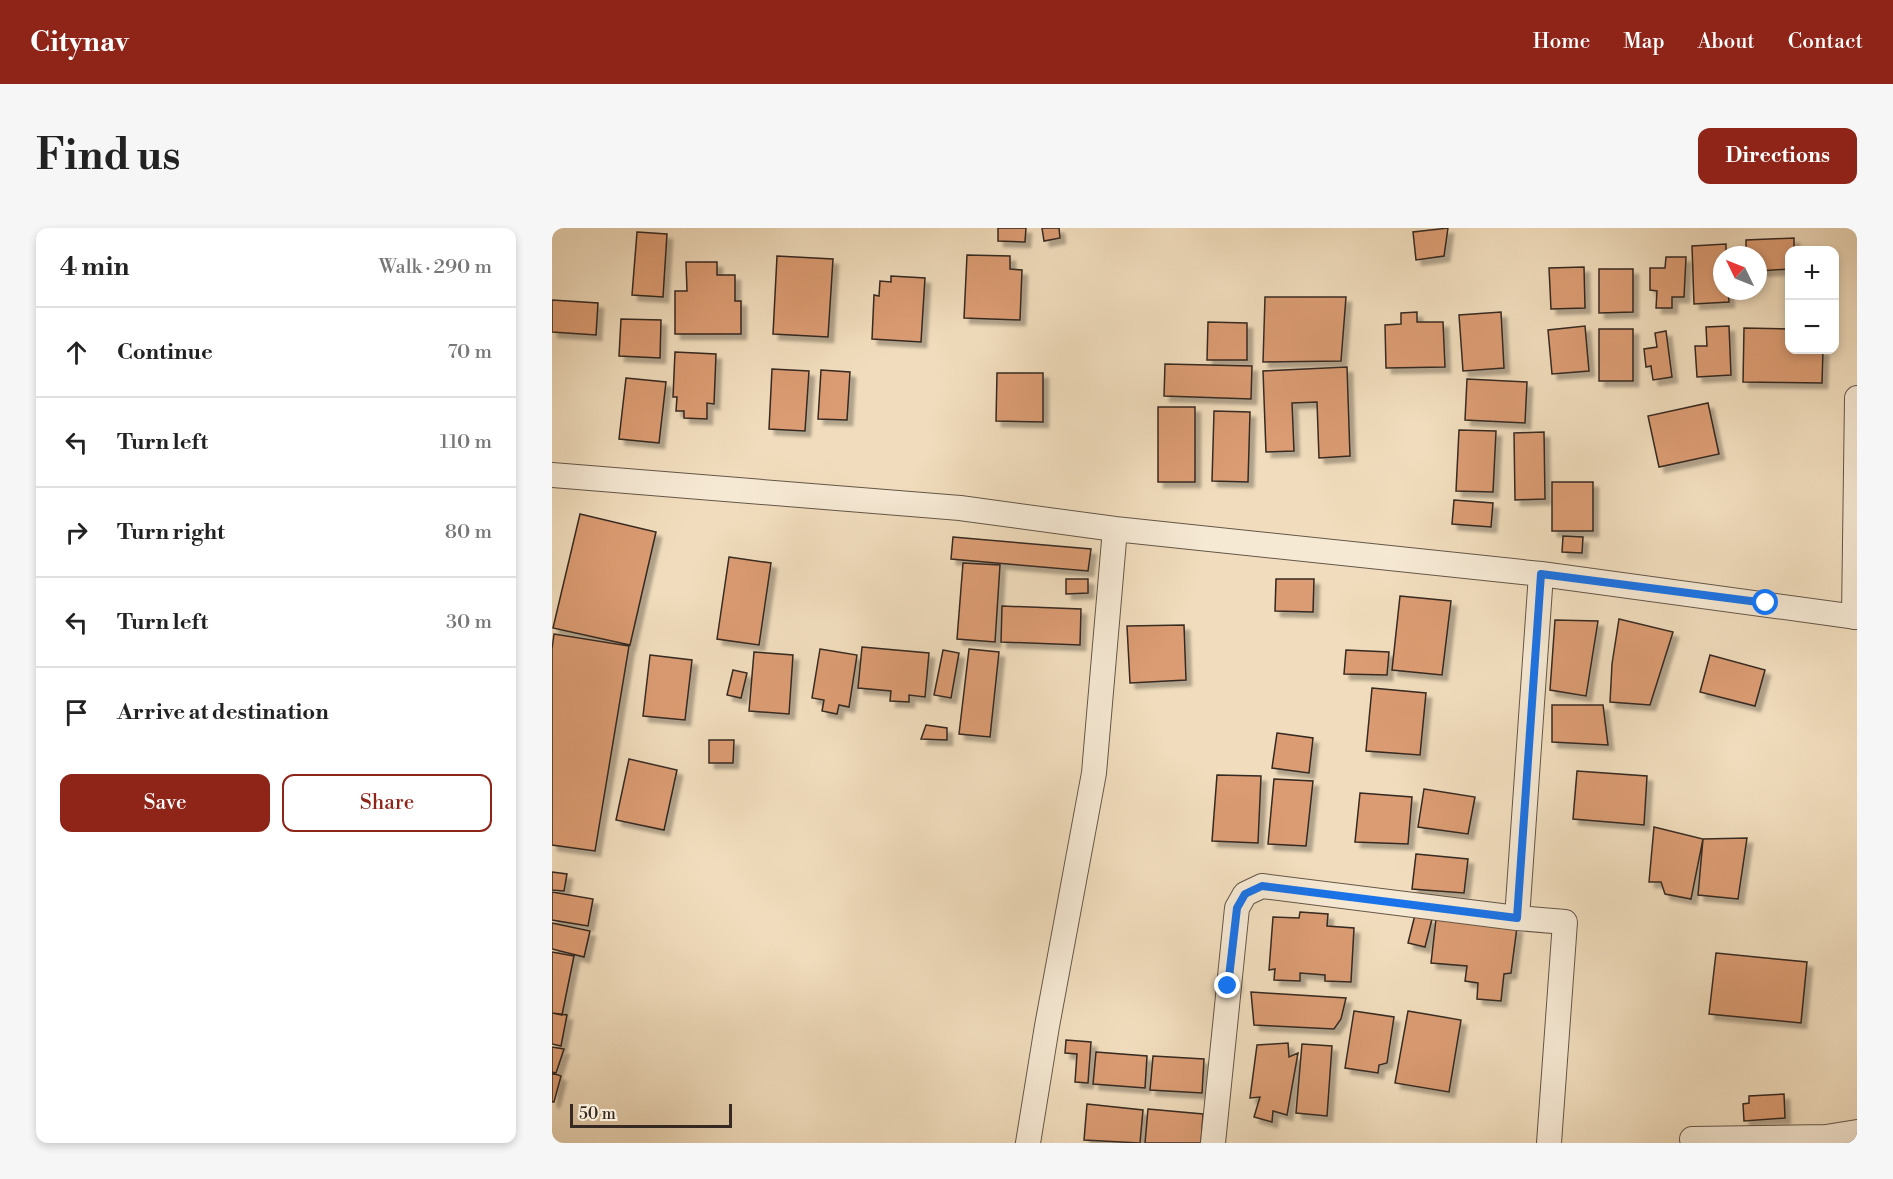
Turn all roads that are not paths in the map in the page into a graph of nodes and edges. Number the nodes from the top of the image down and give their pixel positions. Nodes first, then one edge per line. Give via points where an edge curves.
1 (1857, 398) edge
2 (552, 476) edge
3 (1115, 529) junction
4 (1541, 574) junction
5 (1856, 617) edge
6 (1517, 918) junction
7 (1857, 1132) edge
8 (1692, 1139) dead end
9 (1028, 1143) edge
10 (1213, 1143) edge
11 (1549, 1143) edge

1 - 5 street
2 - 3 street via 960,508
3 - 4 street
3 - 9 street via 1094,773
4 - 5 street
4 - 6 street
6 - 10 street via 1262,886 1245,894 1237,908
6 - 11 street via 1565,922
7 - 8 street via 1826,1137

